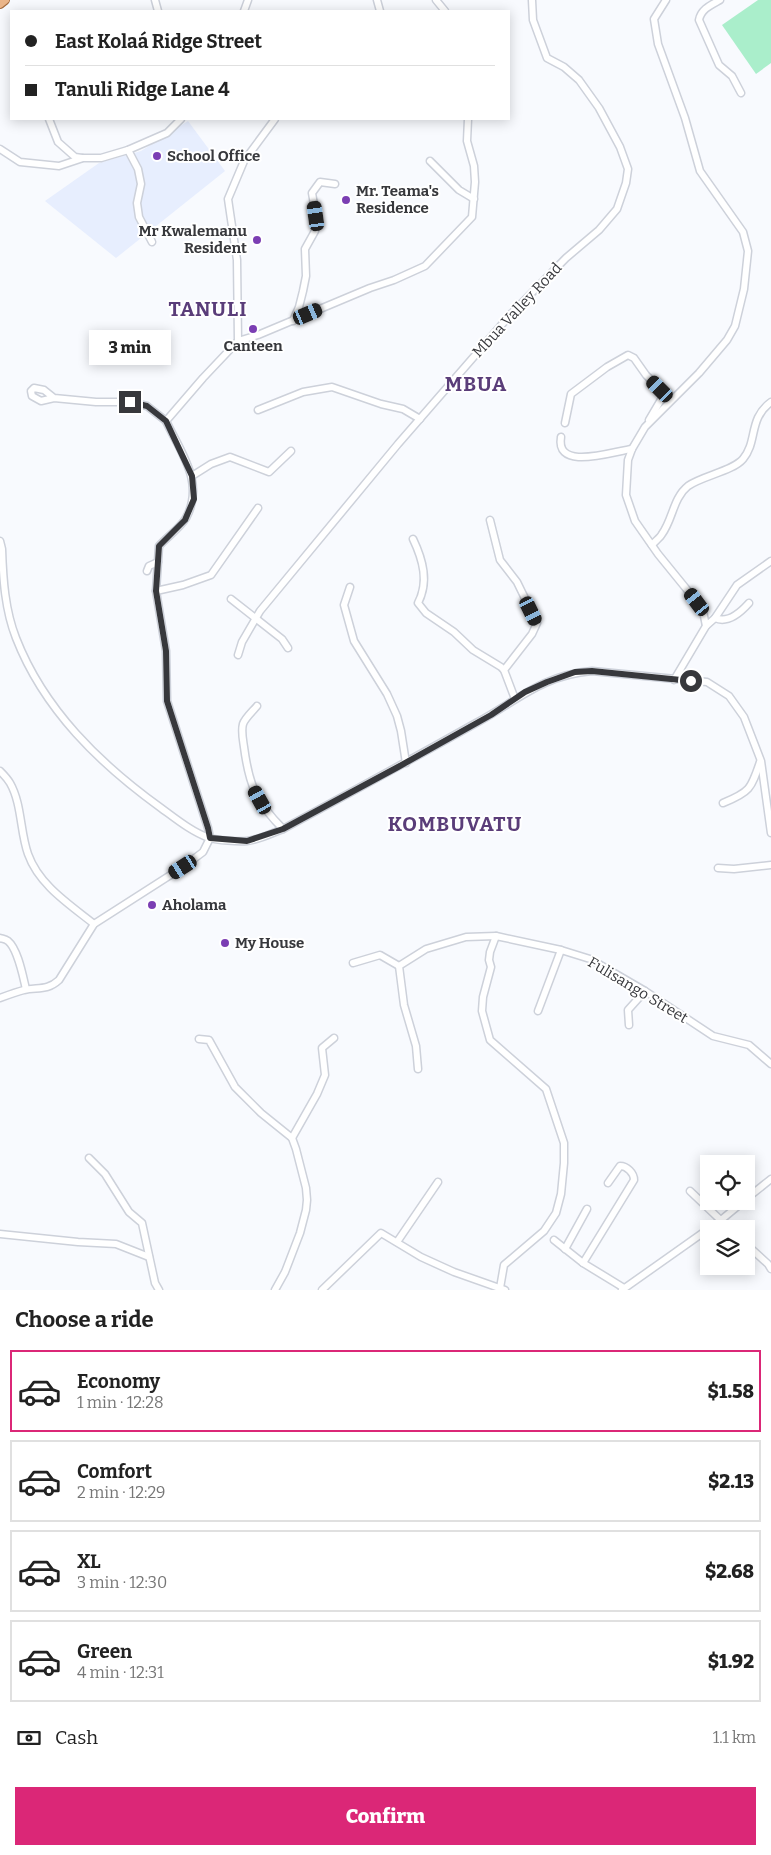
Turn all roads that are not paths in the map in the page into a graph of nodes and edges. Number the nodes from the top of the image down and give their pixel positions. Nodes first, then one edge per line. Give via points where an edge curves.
1 (4, 0) edge
2 (436, 0) edge
3 (532, 0) edge
4 (666, 0) edge
5 (720, 0) edge
6 (0, 4) edge
7 (445, 10) edge
8 (742, 93) dead end
9 (49, 120) edge
10 (180, 120) edge
11 (274, 120) edge
12 (468, 120) edge
13 (0, 149) edge
14 (128, 150) junction
15 (83, 158) junction
16 (430, 161) dead end
17 (335, 184) dead end
18 (474, 199) junction
19 (152, 242) dead end
20 (293, 321) junction
21 (238, 341) junction
22 (54, 398) dead end
23 (771, 402) edge
24 (258, 410) dead end
25 (420, 419) junction
26 (166, 421) junction
27 (565, 423) dead end
28 (645, 427) junction
29 (560, 438) dead end
30 (632, 449) junction
31 (291, 451) dead end
32 (192, 476) junction
33 (258, 508) dead end
34 (490, 520) dead end
35 (413, 539) dead end
36 (0, 541) edge
37 (652, 545) junction
38 (771, 561) edge
39 (158, 562) junction
40 (147, 571) dead end
41 (350, 587) dead end
42 (156, 591) junction
43 (231, 599) dead end
44 (749, 603) dead end
45 (256, 617) junction
46 (715, 618) junction
47 (706, 626) junction
48 (288, 648) dead end
49 (238, 654) dead end
50 (504, 670) junction
51 (674, 680) junction
52 (515, 699) junction
53 (258, 706) dead end
54 (761, 761) junction
55 (406, 763) junction
56 (0, 770) edge
57 (723, 803) dead end
58 (283, 829) junction
59 (771, 833) edge
60 (210, 838) junction
61 (771, 865) edge
62 (718, 868) dead end
63 (94, 924) junction
64 (496, 936) junction
65 (0, 938) edge
66 (561, 950) junction
67 (353, 963) dead end
68 (399, 966) junction
69 (26, 989) junction
70 (645, 991) junction
71 (0, 998) edge
72 (538, 1011) dead end
73 (629, 1025) dead end
74 (199, 1038) dead end
75 (334, 1038) dead end
76 (771, 1064) edge
77 (418, 1069) dead end
78 (292, 1138) junction
79 (89, 1158) dead end
80 (771, 1179) edge
81 (438, 1182) dead end
82 (608, 1183) dead end
83 (690, 1191) dead end
84 (755, 1192) edge
85 (587, 1209) dead end
86 (733, 1210) edge
87 (721, 1220) joint
88 (0, 1234) edge
89 (700, 1235) edge
90 (554, 1240) dead end
91 (396, 1242) junction
92 (565, 1249) junction
93 (755, 1252) edge
94 (149, 1257) junction
95 (582, 1262) junction
96 (771, 1269) edge
97 (503, 1289) edge
98 (623, 1289) edge
99 (159, 1290) edge
100 (275, 1290) edge
101 (322, 1290) edge

1 - 6 main road
2 - 7 street
3 - 25 street, Mbua Valley Road via 533,20 547,58 579,80 599,108 628,168 626,183 618,209 600,230 566,258 511,314
4 - 28 street via 654,19 658,44 700,171 743,232 748,251 744,288 735,326 727,340
5 - 8 street via 705,8 699,20 719,65 732,76
9 - 15 street via 58,142 75,157
10 - 14 street via 167,133
11 - 21 street via 244,162 228,199 237,260
12 - 18 street via 467,141 474,166
13 - 15 street via 20,162 59,166
14 - 15 street via 101,158
14 - 19 street via 138,169 141,184 136,203 139,217
16 - 18 street via 459,190
17 - 20 street via 320,182 312,193 315,231 305,249 304,284
18 - 20 street via 472,217 425,266
20 - 21 street
21 - 26 street
22 - 26 street via 130,402 147,406
23 - 37 street via 757,416 745,456 739,464 688,486 678,496 662,534
24 - 25 street via 303,392 332,387 403,409
25 - 45 street, Mbua Valley Road
26 - 32 street
27 - 28 street via 571,394 628,355 660,389 662,398
28 - 30 street
29 - 30 street via 563,452 584,458
30 - 37 street via 626,473 626,495 635,521
31 - 32 street via 269,472 230,457
32 - 39 street via 194,499 185,520 159,546
33 - 42 street via 211,575
34 - 50 street via 500,560 517,582 537,624
35 - 50 street via 424,577 423,594 418,603 473,650
36 - 60 street via 7,610 15,637 30,671 54,708 89,749 132,787 185,825
37 - 47 street via 697,602
38 - 46 street via 737,585
39 - 40 street via 148,566
39 - 42 street
41 - 55 street via 344,605 354,641 397,716
42 - 60 street via 166,651 167,701
43 - 45 street
44 - 46 street via 731,618
45 - 48 street
45 - 49 street, Mbua Valley Road
46 - 47 street
47 - 51 street
50 - 52 street
51 - 52 street via 575,672
51 - 54 street via 708,682 729,696 744,717
52 - 55 street
53 - 58 street via 243,723 247,770 266,811
54 - 57 street via 753,783 744,794
54 - 59 street
55 - 58 street
56 - 63 street via 10,783 28,854 38,873 48,887
58 - 60 street via 247,841
60 - 63 street via 203,852 183,867
61 - 62 street
63 - 69 street via 54,985 37,990
64 - 66 street, Fulisango Street
64 - 68 street, Fulisango Street via 466,936 426,950
64 - 97 street via 490,952 491,967 482,1011 490,1040 546,1089 564,1143 561,1194 556,1213 544,1231 504,1265
65 - 69 street via 8,941 14,951
66 - 70 street, Fulisango Street via 590,959
66 - 72 street
67 - 68 street via 380,955
68 - 77 street
69 - 71 street
70 - 73 street via 628,1010
70 - 76 street, Fulisango Street via 713,1036 749,1045
74 - 78 street via 210,1040 235,1087
75 - 78 street via 322,1048 324,1075
78 - 100 street via 307,1200 300,1233
79 - 94 street via 142,1223
80 - 84 street
81 - 91 street
82 - 95 street via 620,1166 634,1176
83 - 87 street
85 - 92 street
86 - 87 street
88 - 94 street via 116,1244
89 - 98 street
90 - 92 street
91 - 97 street via 454,1272
91 - 101 street via 381,1233
92 - 95 street
93 - 96 street
94 - 99 street
95 - 98 street

